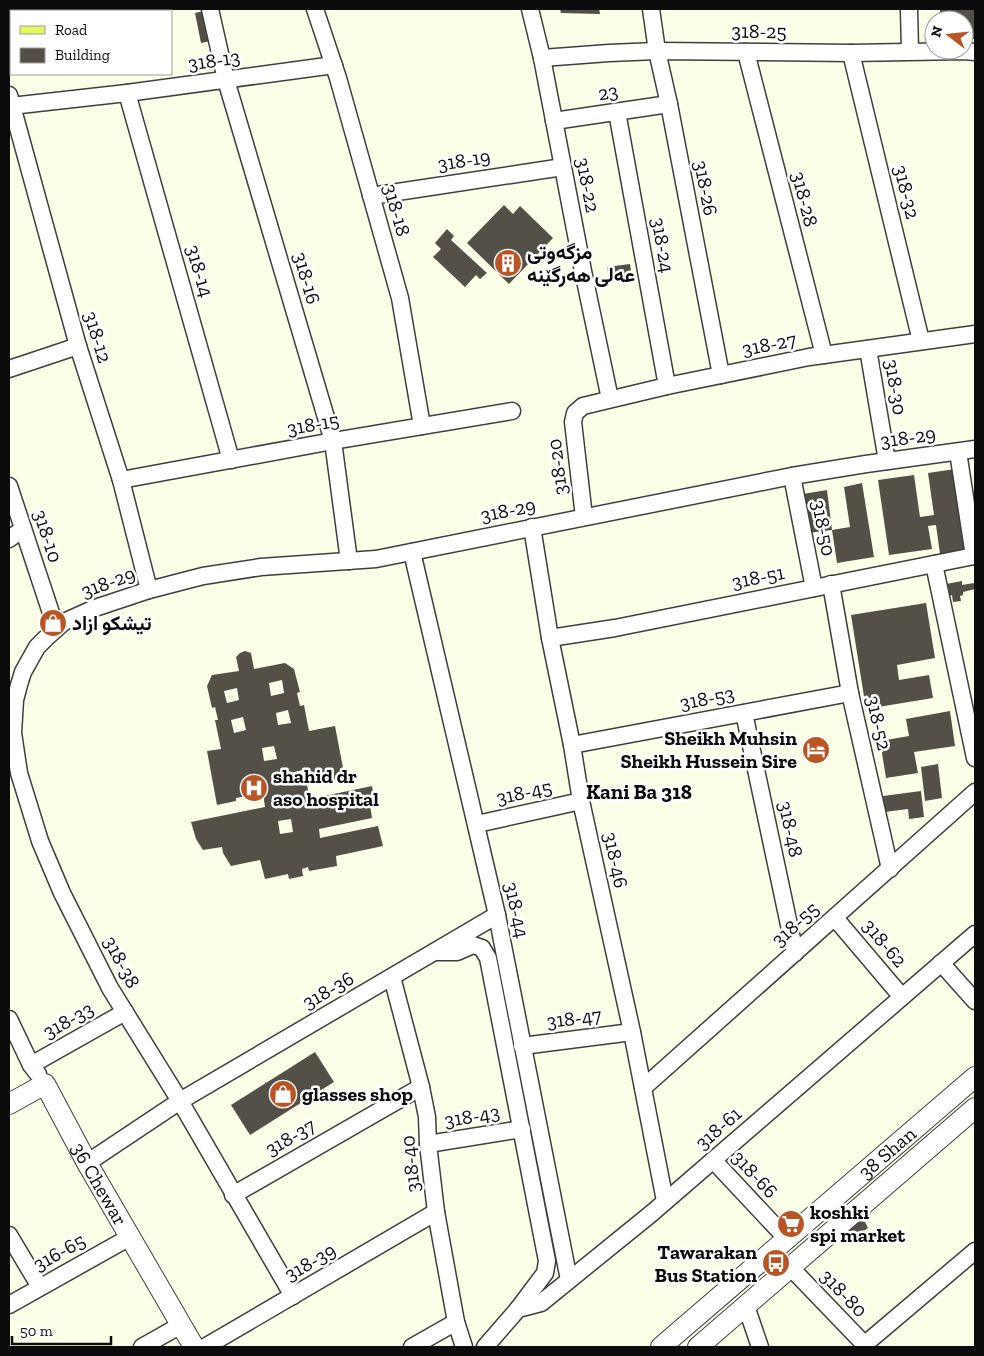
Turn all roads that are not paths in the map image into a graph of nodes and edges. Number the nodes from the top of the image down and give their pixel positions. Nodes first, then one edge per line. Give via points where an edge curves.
1 (26, 9) edge
2 (210, 9) edge
3 (315, 9) edge
4 (530, 9) edge
5 (652, 9) edge
6 (909, 9) edge
7 (18, 10) edge
8 (10, 20) edge
9 (9, 42) edge
10 (657, 51) junction
11 (910, 51) junction
12 (746, 52) junction
13 (975, 52) edge
14 (851, 53) junction
15 (542, 58) junction
16 (334, 65) junction
17 (226, 80) junction
18 (127, 93) junction
19 (10, 100) edge
20 (669, 104) junction
21 (616, 112) junction
22 (554, 121) junction
23 (563, 167) junction
24 (371, 196) junction
25 (975, 334) edge
26 (922, 341) junction
27 (78, 346) junction
28 (868, 348) junction
29 (824, 355) junction
30 (9, 369) edge
31 (720, 375) junction
32 (667, 386) junction
33 (610, 399) junction
34 (512, 411) dead end
35 (575, 413) joint
36 (422, 426) junction
37 (333, 441) junction
38 (975, 449) edge
39 (958, 452) junction
40 (231, 460) junction
41 (887, 461) junction
42 (792, 476) junction
43 (121, 480) junction
44 (9, 486) edge
45 (584, 517) junction
46 (532, 527) junction
47 (23, 529) junction
48 (9, 539) edge
49 (412, 552) junction
50 (975, 556) edge
51 (349, 561) junction
52 (934, 564) junction
53 (831, 584) junction
54 (814, 588) junction
55 (149, 590) junction
56 (56, 628) junction
57 (550, 638) junction
58 (14, 681) edge
59 (850, 692) junction
60 (744, 713) junction
61 (572, 745) junction
62 (975, 758) edge
63 (14, 773) edge
64 (975, 792) edge
65 (581, 801) junction
66 (476, 824) junction
67 (890, 869) junction
68 (497, 916) junction
69 (835, 918) junction
70 (975, 934) edge
71 (433, 953) junction
72 (795, 953) junction
73 (942, 963) junction
74 (392, 977) junction
75 (902, 997) junction
76 (975, 1001) edge
77 (125, 1012) junction
78 (9, 1019) edge
79 (632, 1032) junction
80 (522, 1046) junction
81 (31, 1065) junction
82 (975, 1076) edge
83 (45, 1084) junction
84 (421, 1087) junction
85 (643, 1088) junction
86 (180, 1101) junction
87 (9, 1104) edge
88 (975, 1108) edge
89 (522, 1130) junction
90 (428, 1144) junction
91 (713, 1160) junction
92 (87, 1163) junction
93 (233, 1195) junction
94 (665, 1201) junction
95 (436, 1212) junction
96 (9, 1235) edge
97 (130, 1237) junction
98 (787, 1239) junction
99 (975, 1252) edge
100 (791, 1268) junction
101 (569, 1280) junction
102 (40, 1287) junction
103 (293, 1296) junction
104 (9, 1305) edge
105 (746, 1306) junction
106 (518, 1309) junction
107 (456, 1322) junction
108 (181, 1325) junction
109 (491, 1345) edge
110 (866, 1346) edge
111 (142, 1347) edge
112 (194, 1347) edge
113 (205, 1347) edge
114 (412, 1347) edge
115 (464, 1347) edge
116 (661, 1347) edge
117 (698, 1347) edge
118 (760, 1347) edge

1 - 7 main road
2 - 17 street, 318-16
3 - 16 street, 318-18
4 - 15 street, 318-22
5 - 10 street, 318-26
6 - 11 street
8 - 9 street
10 - 12 street, 318-25
10 - 15 street, 318-25
10 - 20 street, 318-26
11 - 13 street, 318-25
11 - 14 street, 318-25
12 - 14 street, 318-25
12 - 29 street, 318-28
14 - 26 street, 318-32
15 - 22 street, 318-22
16 - 17 street, 318-13
16 - 24 street, 318-18
17 - 18 street, 318-13
17 - 37 street, 318-16
18 - 19 street, 318-13
18 - 40 street, 318-14
19 - 27 street, 318-12
20 - 21 street, 23
20 - 31 street, 318-26
21 - 22 street, 23
21 - 32 street, 318-24
22 - 23 street, 318-22
23 - 24 street, 318-19
23 - 33 street, 318-22
24 - 36 street, 318-18 via 400,298
25 - 26 street, 318-27
26 - 28 street, 318-27
27 - 30 street
27 - 43 street, 318-12
28 - 29 street, 318-27
28 - 41 street, 318-30
29 - 31 street, 318-27
31 - 32 street, 318-27
32 - 33 street, 318-27
33 - 35 street, 318-27 via 583,406
34 - 36 street, 318-15
35 - 45 street, 318-20 via 573,422
36 - 37 street, 318-15
37 - 40 street, 318-15
37 - 51 street, 318-16
38 - 39 street, 318-29
39 - 41 street, 318-29
39 - 50 street
40 - 43 street, 318-15
41 - 42 street, 318-29
42 - 45 street, 318-29
42 - 54 street, 318-50
43 - 55 street, 318-12
44 - 47 street, 318-10
45 - 46 street, 318-29
46 - 49 street, 318-29
46 - 57 street, 318-46
47 - 48 street
47 - 56 street, 318-10
49 - 51 street, 318-29
49 - 66 street, 318-44
50 - 52 street, 318-51
51 - 55 street, 318-29 via 261,567 203,576
52 - 53 street, 318-51
52 - 62 street
53 - 54 street, 318-51
53 - 59 street, 318-52
54 - 57 street, 318-51
55 - 56 street, 318-29 via 95,608
56 - 58 street, 318-38
57 - 61 street, 318-46
58 - 63 street, 318-38
59 - 60 street, 318-53
59 - 67 street, 318-52
60 - 61 street, 318-53
60 - 72 street, 318-48
61 - 65 street, 318-46
63 - 77 street, 318-38 via 62,893
64 - 67 street, 318-55
65 - 66 street, 318-45
65 - 79 street, 318-46
66 - 68 street, 318-44
67 - 69 street, 318-55
68 - 71 street, 318-36
68 - 80 street, 318-44
69 - 72 street, 318-55
69 - 75 street, 318-62
70 - 73 street, 318-61
71 - 74 street, 318-36
71 - 89 street via 456,952 473,945 482,948 488,958
72 - 85 street, 318-55
73 - 75 street, 318-61
73 - 76 street
74 - 84 street, 318-40
74 - 86 street, 318-36
75 - 91 street, 318-61
77 - 81 street, 318-33
77 - 86 street, 318-38
78 - 81 street, 36 Chewar
79 - 80 street, 318-47
79 - 85 street, 318-46
80 - 101 street, 318-44
81 - 83 street, 36 Chewar
82 - 98 street, 38 Shan
83 - 87 street
83 - 92 street, 36 Chewar
84 - 90 street, 318-40
84 - 93 street, 318-37
85 - 94 street, 318-46
86 - 92 street, 318-36
86 - 93 street, 318-38
88 - 100 street, 38 Shan
89 - 90 street, 318-43
89 - 106 street via 547,1261 545,1273
90 - 95 street, 318-40
91 - 94 street, 318-61
91 - 98 street, 318-66
92 - 97 street, 36 Chewar
93 - 103 street, 318-38
94 - 101 street, 318-61
95 - 103 street, 318-39
95 - 107 street, 318-40
96 - 102 street
97 - 102 street, 316-65
97 - 108 street, 36 Chewar
98 - 100 street
98 - 116 street, 38 Shan
99 - 110 street
100 - 105 street, 38 Shan
100 - 110 street, 318-80
101 - 106 street, 318-61 via 541,1303
102 - 104 street, 316-65
103 - 113 street, 318-39
105 - 117 street, 38 Shan
105 - 118 street
106 - 109 street
107 - 114 street
107 - 115 street, 318-40
108 - 111 street
108 - 112 street, 36 Chewar

